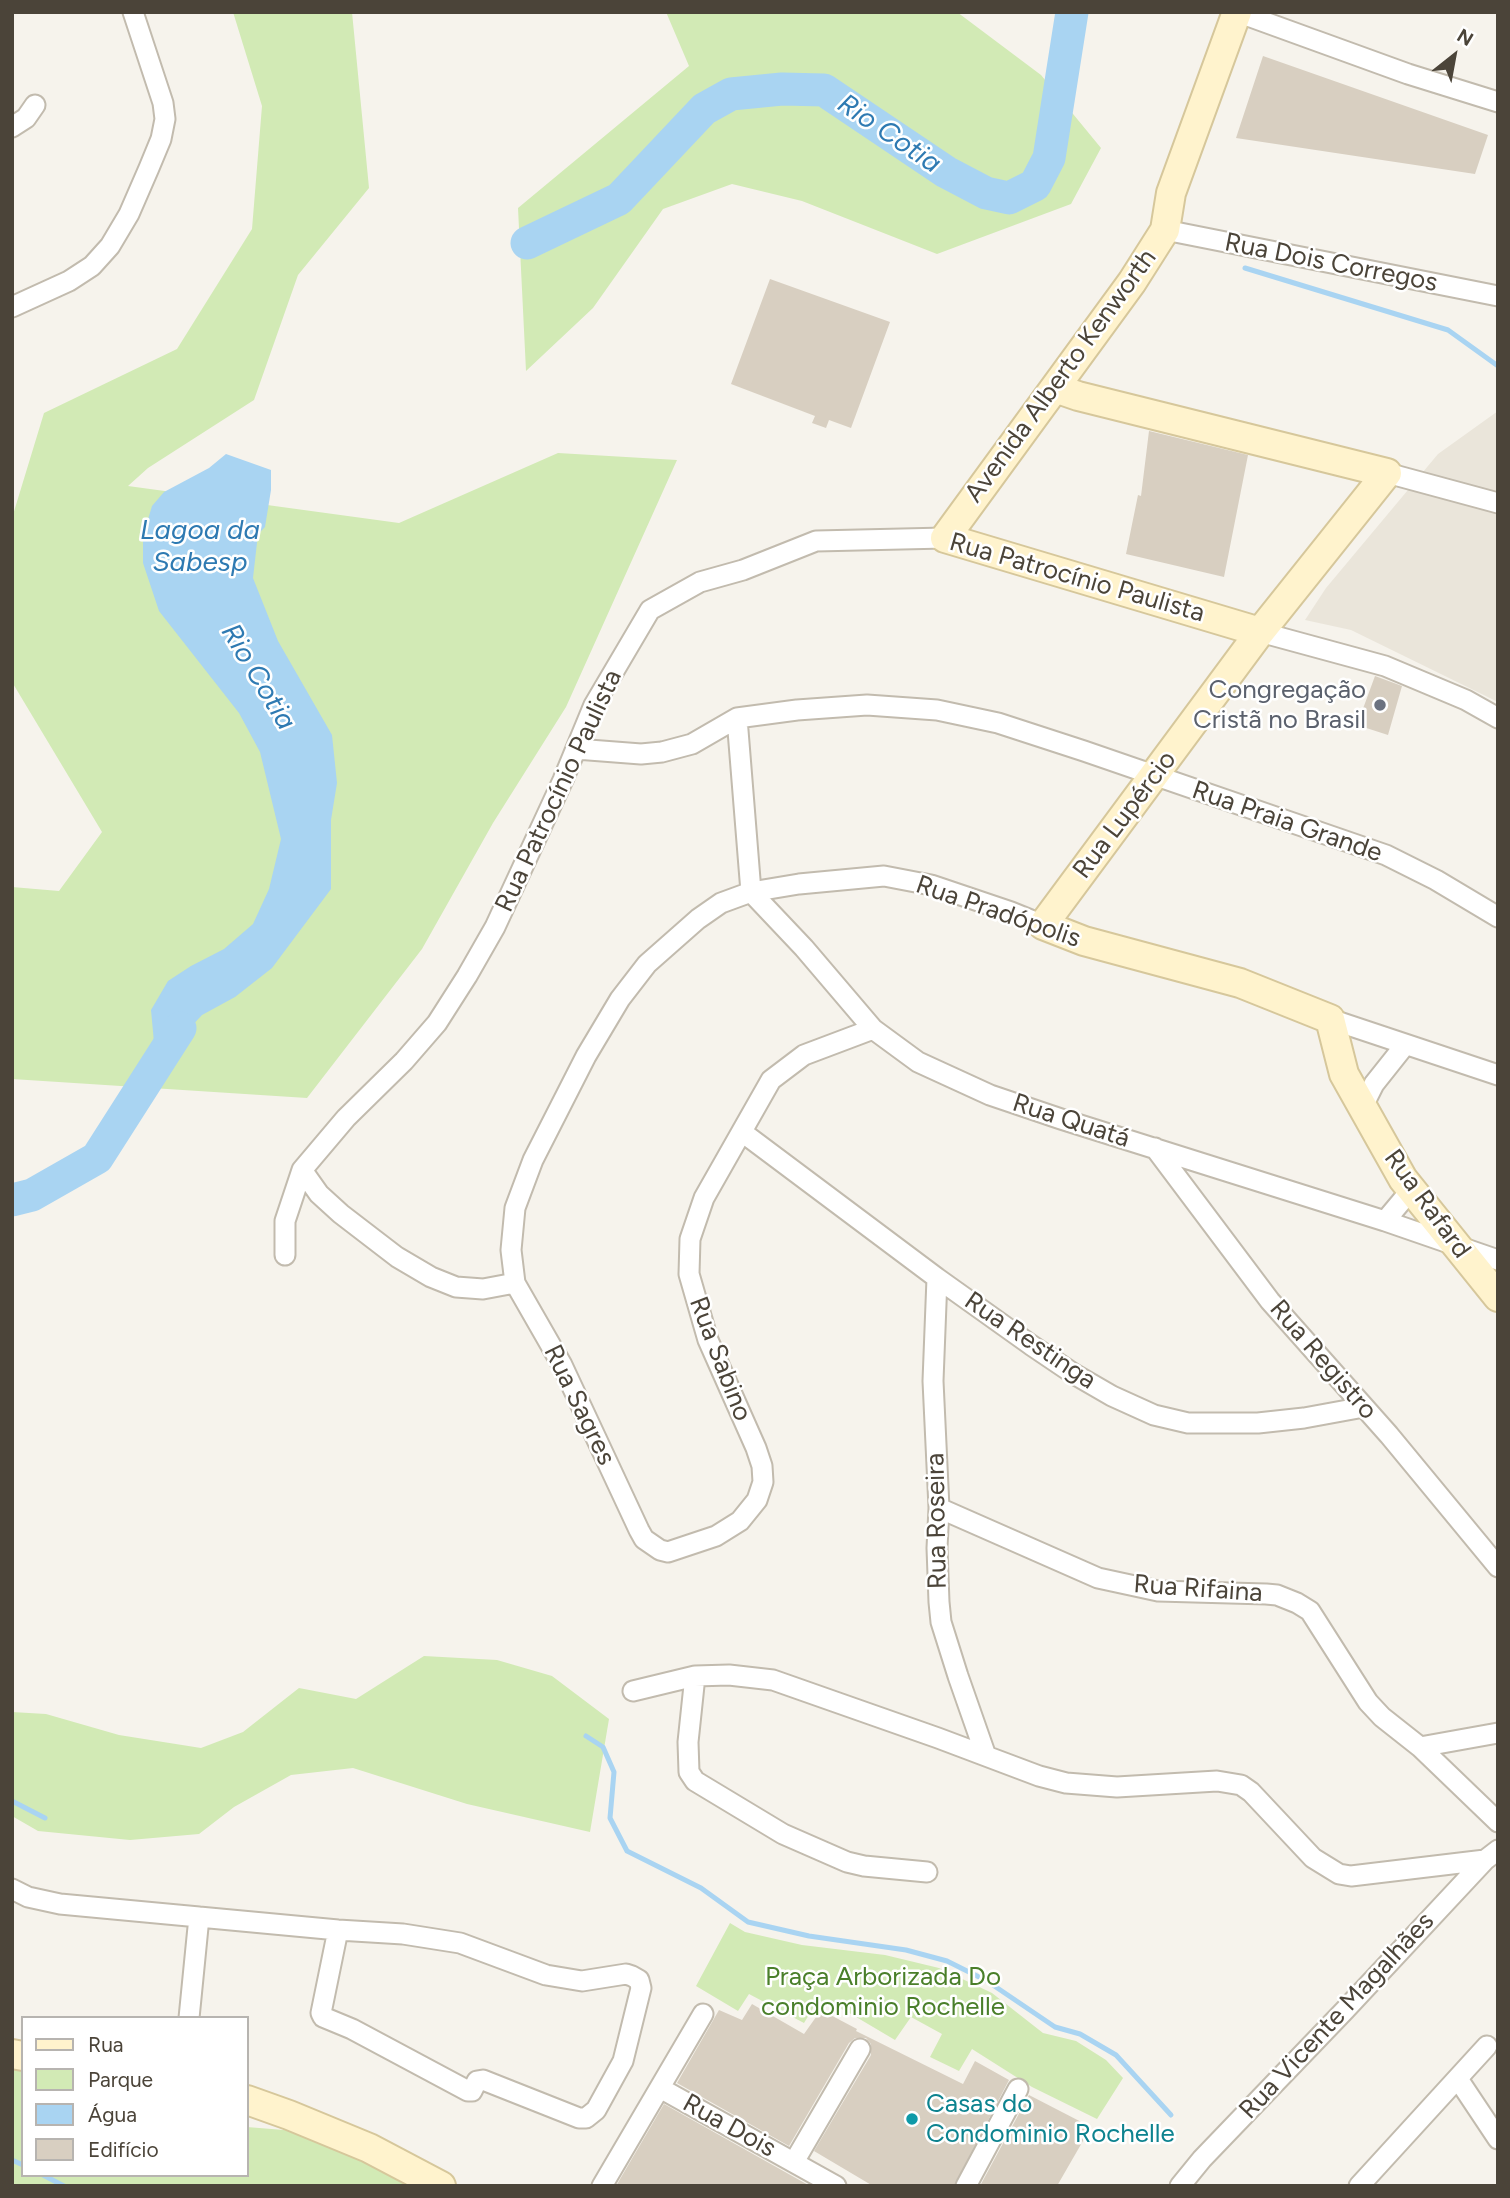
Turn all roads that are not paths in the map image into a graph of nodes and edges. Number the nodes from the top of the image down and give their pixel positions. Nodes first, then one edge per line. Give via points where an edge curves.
1 (133, 12) edge
2 (1237, 12) edge
3 (1498, 102) edge
4 (35, 105) dead end
5 (12, 127) edge
6 (1165, 230) junction
7 (1498, 296) edge
8 (12, 307) edge
9 (1055, 388) junction
10 (1387, 473) junction
11 (1498, 503) edge
12 (945, 538) junction
13 (1260, 632) junction
14 (737, 718) junction
15 (1498, 718) edge
16 (576, 749) junction
17 (1154, 776) junction
18 (751, 892) junction
19 (1498, 917) edge
20 (1043, 925) junction
21 (1330, 1018) junction
22 (873, 1029) junction
23 (1405, 1045) junction
24 (1498, 1075) edge
25 (1362, 1108) junction
26 (742, 1132) junction
27 (1156, 1148) junction
28 (302, 1170) junction
29 (1411, 1190) junction
30 (1385, 1221) junction
31 (1455, 1245) junction
32 (285, 1255) dead end
33 (1498, 1260) edge
34 (937, 1278) junction
35 (515, 1283) junction
36 (1498, 1297) edge
37 (1363, 1407) junction
38 (940, 1508) junction
39 (639, 1530) joint
40 (1498, 1567) edge
41 (695, 1676) junction
42 (633, 1690) dead end
43 (1498, 1732) edge
44 (1420, 1747) junction
45 (986, 1756) junction
46 (1498, 1822) edge
47 (1491, 1855) edge
48 (927, 1872) dead end
49 (12, 1889) edge
50 (199, 1917) junction
51 (338, 1930) junction
52 (703, 2014) dead end
53 (190, 2016) edge
54 (1487, 2046) dead end
55 (860, 2049) dead end
56 (1458, 2079) junction
57 (660, 2088) junction
58 (1018, 2089) dead end
59 (248, 2100) edge
60 (1498, 2139) edge
61 (794, 2162) junction
62 (441, 2186) edge
63 (602, 2186) edge
64 (836, 2186) edge
65 (966, 2186) edge
66 (1180, 2186) edge
67 (1359, 2186) edge

1 - 8 street via 163,103 161,139 110,246 92,266 69,281
2 - 3 street
2 - 6 street, Avenida Alberto Kenworth via 1171,193
4 - 5 street
6 - 7 street, Rua Dois Corregos
6 - 9 street, Avenida Alberto Kenworth
9 - 10 street
9 - 12 street, Avenida Alberto Kenworth
10 - 11 street
10 - 13 street, Rua Lupércio
12 - 13 street, Rua Patrocínio Paulista
12 - 16 street, Rua Patrocínio Paulista via 817,541 700,582 650,610 594,705
13 - 15 street, Rua Patrocínio Paulista via 1385,666
13 - 17 street, Rua Lupércio
14 - 16 street, Rua Praia Grande via 691,744 662,752
14 - 17 street, Rua Praia Grande via 867,705 937,710 998,723
14 - 18 street
16 - 28 street, Rua Patrocínio Paulista via 495,927 437,1023
17 - 19 street, Rua Praia Grande via 1386,855
17 - 20 street, Rua Lupércio
18 - 20 street, Rua Pradópolis via 884,876 931,885
18 - 22 street, Rua Quatá
18 - 35 street, Rua Pradópolis via 721,903 698,919 647,964 613,1010 533,1160 515,1208 511,1250
20 - 21 street, Rua Pradópolis via 1084,941 1240,984
21 - 23 street, Rua Pradópolis
21 - 25 street, Rua Rafard via 1340,1061
22 - 26 street, Rua Sabino via 804,1055 771,1080
22 - 27 street, Rua Quatá via 918,1062 990,1095
23 - 24 street, Rua Pradópolis
23 - 25 street via 1374,1084
25 - 29 street, Rua Rafard
26 - 34 street, Rua Restinga
26 - 39 street, Rua Sabino via 704,1198 690,1238 689,1275 708,1340 756,1448 763,1482 757,1500 740,1521 716,1536 668,1552 653,1546
27 - 30 street, Rua Quatá
27 - 37 street, Rua Registro via 1270,1301
28 - 32 street via 285,1221
28 - 35 street via 341,1214 431,1277 456,1287 483,1289
29 - 30 street
29 - 31 street, Rua Rafard
30 - 31 street, Rua Quatá
31 - 33 street, Rua Quatá
31 - 36 street, Rua Rafard
34 - 37 street, Rua Restinga via 1074,1374 1154,1415 1188,1423 1258,1423
34 - 38 street, Rua Roseira via 933,1381
35 - 39 street, Rua Sagres via 562,1365
37 - 40 street, Rua Registro
38 - 44 street, Rua Rifaina via 1098,1577 1158,1591 1287,1598 1311,1611 1368,1702
38 - 45 street, Rua Roseira via 941,1622
41 - 42 street
41 - 45 street via 773,1680
41 - 48 street via 688,1742 689,1772 695,1781 783,1834 837,1858 864,1866
43 - 44 street
44 - 46 street, Rua Rifaina
45 - 47 street via 1039,1776 1091,1786 1217,1781 1241,1785 1313,1858 1339,1874
47 - 66 street, Rua Vicente Magalhães
49 - 50 street via 60,1904
50 - 51 street
50 - 53 street
51 - 51 street via 323,2017 468,2091 483,2080 579,2118 596,2110 622,2062 641,1988 639,1980 626,1974 582,1981 546,1975 460,1943
52 - 57 street
54 - 56 street
55 - 61 street
56 - 60 street
56 - 67 street
57 - 61 street, Rua Dois
57 - 63 street
58 - 65 street
59 - 62 street via 369,2148
61 - 64 street, Rua Dois

